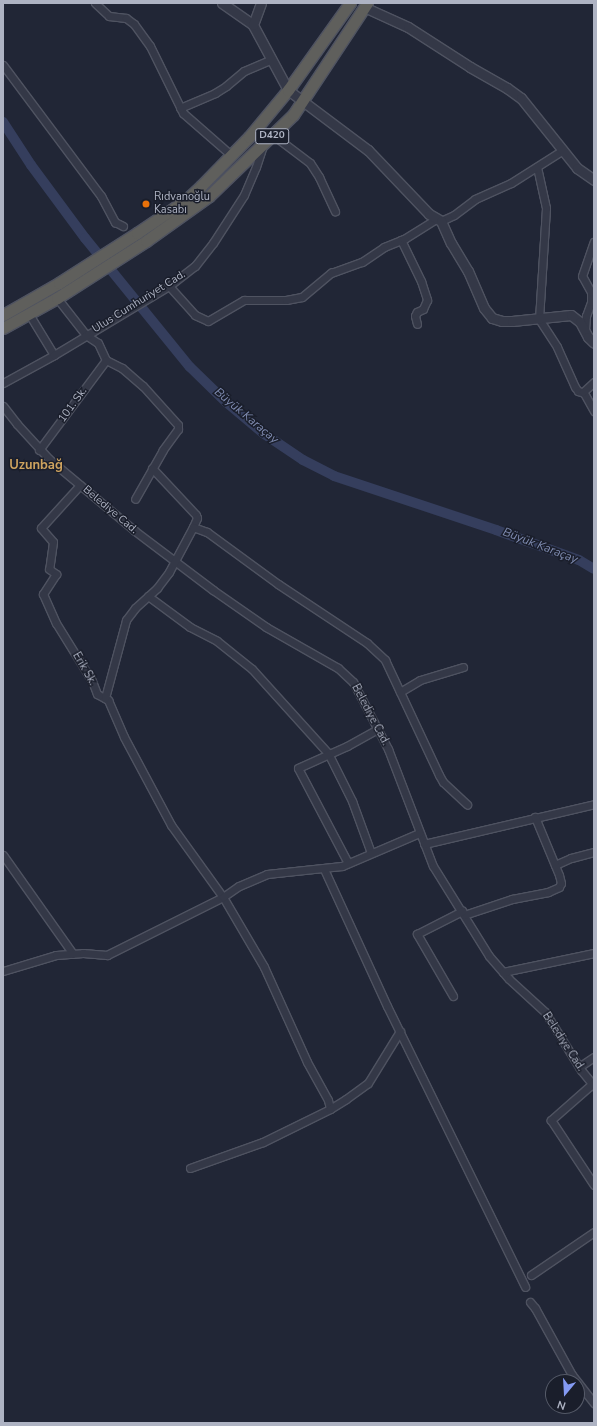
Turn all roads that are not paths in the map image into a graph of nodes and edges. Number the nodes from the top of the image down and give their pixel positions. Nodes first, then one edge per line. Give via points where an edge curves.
1 (95, 3) edge
2 (222, 3) edge
3 (261, 3) edge
4 (350, 3) edge
5 (365, 5) edge
6 (253, 25) junction
7 (272, 59) junction
8 (3, 65) edge
9 (288, 90) junction
10 (302, 102) junction
11 (180, 108) junction
12 (273, 135) junction
13 (263, 146) junction
14 (563, 150) junction
15 (230, 155) junction
16 (537, 167) junction
17 (594, 180) edge
18 (335, 212) dead end
19 (438, 220) junction
20 (123, 226) dead end
21 (401, 240) junction
22 (594, 242) edge
23 (170, 286) junction
24 (57, 298) junction
25 (593, 298) edge
26 (29, 314) junction
27 (3, 315) edge
28 (539, 319) junction
29 (417, 324) dead end
30 (3, 328) edge
31 (585, 332) junction
32 (86, 335) junction
33 (594, 343) edge
34 (54, 355) junction
35 (106, 360) junction
36 (594, 382) edge
37 (3, 383) edge
38 (583, 392) junction
39 (3, 406) edge
40 (594, 411) edge
41 (40, 450) junction
42 (152, 468) junction
43 (80, 485) junction
44 (135, 499) dead end
45 (193, 527) junction
46 (175, 561) junction
47 (148, 596) junction
48 (464, 667) dead end
49 (400, 692) junction
50 (105, 698) junction
51 (378, 729) junction
52 (328, 753) junction
53 (467, 804) dead end
54 (594, 804) edge
55 (535, 818) junction
56 (419, 833) junction
57 (424, 844) junction
58 (594, 852) edge
59 (371, 853) junction
60 (3, 855) edge
61 (348, 864) junction
62 (554, 865) junction
63 (324, 869) junction
64 (223, 897) junction
65 (463, 913) junction
66 (594, 953) edge
67 (73, 954) junction
68 (3, 971) edge
69 (503, 972) junction
70 (453, 996) dead end
71 (400, 1031) junction
72 (594, 1057) edge
73 (579, 1067) junction
74 (593, 1085) edge
75 (330, 1109) junction
76 (190, 1168) dead end
77 (594, 1185) edge
78 (594, 1232) edge
79 (531, 1275) dead end
80 (525, 1287) dead end
81 (530, 1302) dead end
82 (594, 1403) edge

1 - 11 street via 109,16 130,20 139,30
2 - 6 street
3 - 6 street
4 - 9 highway, D420
5 - 10 highway, D420
5 - 14 street via 408,27 508,88 521,98
6 - 7 street
7 - 9 street
7 - 11 street via 244,71 215,93
8 - 20 street via 101,196 115,222
9 - 10 street
9 - 15 highway, D420 via 249,137
10 - 12 highway, D420
10 - 19 street via 368,150
11 - 15 street via 186,118
12 - 13 highway, D420
12 - 18 street via 310,163
13 - 23 street, Ulus Cumhuriyet Cad. via 244,195 213,243 195,266
13 - 24 highway, D420 via 209,196 146,241
14 - 16 street
14 - 17 street via 577,168
15 - 27 highway, D420 via 186,200 59,283
16 - 19 street via 475,199 454,215
16 - 28 street via 546,208
19 - 21 street
19 - 28 street via 468,271 484,308 492,318 502,321
21 - 23 street via 384,247 362,262 331,273 302,297 286,300 244,300 208,321 195,315
21 - 29 street via 421,281 427,300 423,309 415,316
22 - 25 street via 582,276
23 - 32 street, Ulus Cumhuriyet Cad.
24 - 26 highway, D420
24 - 32 street
25 - 31 street via 586,316
26 - 30 highway, D420
26 - 34 street
28 - 31 street via 571,314 580,322
28 - 38 street via 557,347 575,387 579,392
31 - 33 street
32 - 34 street, Ulus Cumhuriyet Cad.
32 - 35 street via 98,343
34 - 37 street, Ulus Cumhuriyet Cad.
35 - 41 street, 101. Sk.
35 - 42 street via 122,368 143,386 178,425 178,429
36 - 38 street
38 - 40 street
39 - 41 street, Belediye Cad.
41 - 43 street, Belediye Cad.
42 - 44 street
42 - 45 street via 196,515
43 - 46 street, Belediye Cad.
43 - 50 street, Erik Sk. via 41,528 53,542 49,569 56,574 43,594 56,623 92,681 97,694
45 - 46 street
45 - 49 street via 208,532 278,584 367,643 385,660
46 - 47 street via 157,588
46 - 51 street, Belediye Cad. via 266,627 338,668 353,682
47 - 50 street via 126,620
47 - 52 street via 190,627 217,641 252,669
48 - 49 street via 420,680
49 - 53 street via 443,782
50 - 64 street, Erik Sk. via 171,825
51 - 52 street
51 - 56 street, Belediye Cad. via 391,756
52 - 59 street via 352,802
52 - 61 street via 298,768
54 - 55 street
55 - 57 street
55 - 62 street
56 - 57 street, Belediye Cad.
56 - 59 street
57 - 65 street, Belediye Cad. via 433,866
58 - 62 street
59 - 61 street
60 - 67 street
61 - 63 street
62 - 65 street via 561,883 555,890
63 - 64 street via 267,874 239,886
63 - 71 street
64 - 67 street via 107,954
64 - 75 street, Erik Sk. via 264,967
65 - 69 street, Belediye Cad. via 488,956
65 - 70 street via 417,934
66 - 69 street
67 - 68 street via 56,955
69 - 73 street, Belediye Cad. via 545,1012
71 - 75 street via 368,1083
71 - 80 street
72 - 73 street
73 - 74 street, Belediye Cad.
74 - 77 street via 551,1120
75 - 76 street via 263,1142
78 - 79 street
81 - 82 street via 572,1375

